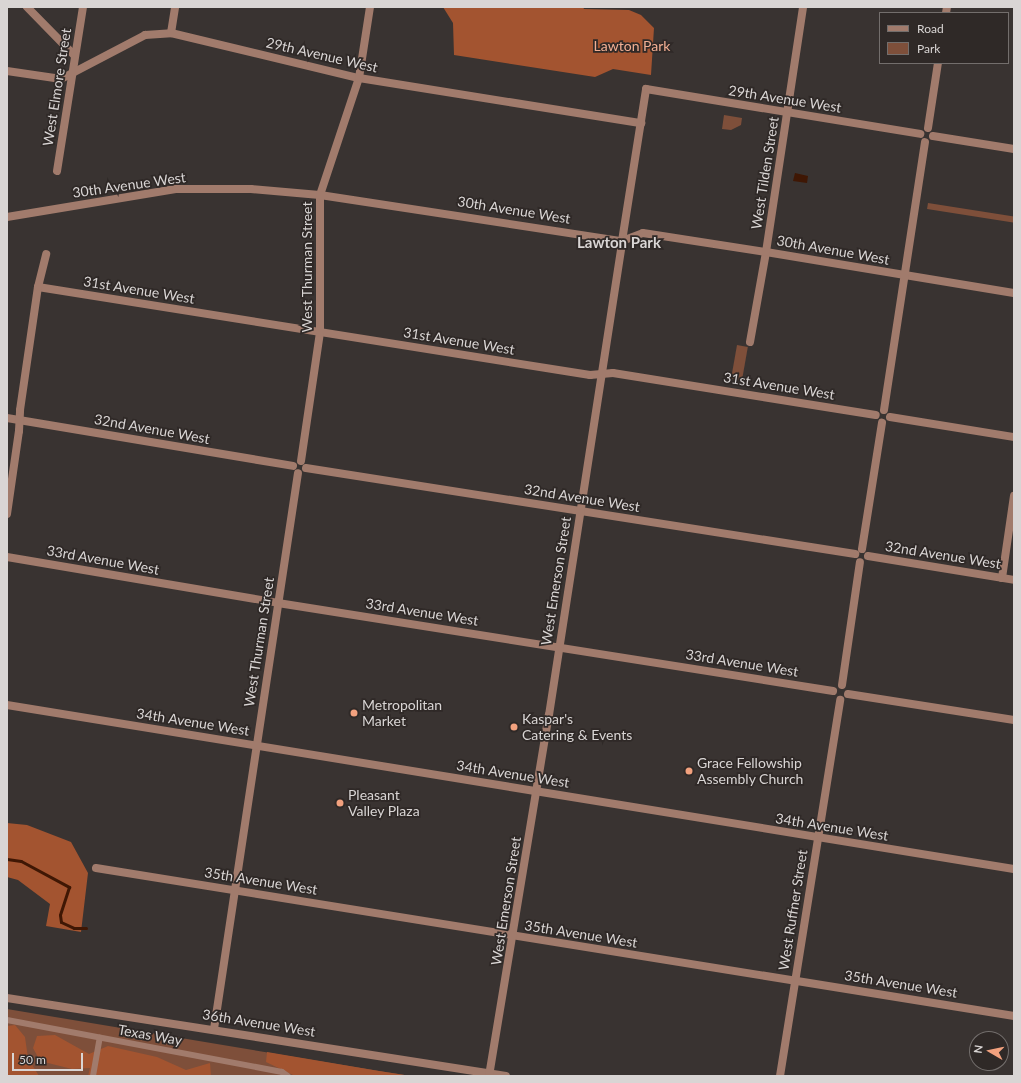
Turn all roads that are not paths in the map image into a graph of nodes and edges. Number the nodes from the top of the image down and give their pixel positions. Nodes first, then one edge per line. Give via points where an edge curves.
1 (27, 7) edge
2 (83, 7) edge
3 (175, 7) edge
4 (370, 7) edge
5 (803, 7) edge
6 (171, 33) junction
7 (74, 55) junction
8 (938, 64) edge
9 (7, 71) edge
10 (71, 74) junction
11 (359, 78) junction
12 (646, 89) joint
13 (787, 112) junction
14 (641, 123) junction
15 (928, 128) junction
16 (920, 134) junction
17 (933, 136) junction
18 (925, 142) junction
19 (1014, 149) edge
20 (56, 171) dead end
21 (320, 194) junction
22 (7, 217) edge
23 (622, 241) junction
24 (766, 252) junction
25 (46, 254) dead end
26 (904, 275) junction
27 (38, 287) junction
28 (1014, 293) edge
29 (320, 333) junction
30 (750, 342) dead end
31 (601, 374) junction
32 (884, 410) junction
33 (876, 415) junction
34 (890, 417) junction
35 (7, 418) edge
36 (19, 420) junction
37 (882, 423) junction
38 (1014, 437) edge
39 (303, 464) junction
40 (296, 470) junction
41 (1014, 496) edge
42 (579, 511) junction
43 (7, 514) edge
44 (862, 549) junction
45 (855, 554) junction
46 (868, 556) junction
47 (7, 557) edge
48 (860, 562) junction
49 (1002, 578) junction
50 (1014, 580) edge
51 (278, 603) junction
52 (559, 646) junction
53 (842, 685) junction
54 (833, 691) junction
55 (848, 694) junction
56 (840, 700) junction
57 (7, 704) edge
58 (1014, 720) edge
59 (257, 746) junction
60 (536, 791) junction
61 (818, 838) junction
62 (96, 868) dead end
63 (1014, 868) edge
64 (235, 890) junction
65 (513, 937) junction
66 (796, 980) junction
67 (7, 998) edge
68 (1014, 1016) edge
69 (7, 1020) edge
70 (214, 1029) junction
71 (100, 1038) junction
72 (489, 1075) edge
73 (93, 1076) edge
74 (288, 1076) edge
75 (506, 1076) edge
76 (780, 1076) edge

1 - 7 street
2 - 7 street, West Elmore Street
3 - 6 street
4 - 11 street, West Thurman Street
5 - 13 street, West Tilden Street
6 - 10 street, 29th Avenue West via 144,35
6 - 11 street, 29th Avenue West
7 - 10 street, West Elmore Street
8 - 15 street
9 - 10 street, 29th Avenue West via 61,79
10 - 20 street, West Elmore Street
11 - 14 street, 29th Avenue West
11 - 21 street, West Thurman Street
12 - 13 street, 29th Avenue West
12 - 14 street, West Emerson Street
13 - 16 street, 29th Avenue West
13 - 24 street, West Tilden Street
14 - 23 street, West Emerson Street
15 - 16 street via 923,129
15 - 17 street
16 - 18 street
17 - 18 street
17 - 19 street
18 - 26 street
21 - 22 street, 30th Avenue West via 251,189 176,189
21 - 23 street, 30th Avenue West
21 - 29 street, West Thurman Street
23 - 24 street, 30th Avenue West via 643,233
23 - 31 street, West Emerson Street
24 - 26 street, 30th Avenue West
24 - 30 street, West Tilden Street
25 - 27 street
26 - 28 street, 30th Avenue West
26 - 32 street
27 - 29 street, 31st Avenue West
27 - 36 street
29 - 31 street, 31st Avenue West via 590,375
29 - 39 street, West Thurman Street
31 - 33 street, 31st Avenue West via 613,373
31 - 42 street, West Emerson Street
32 - 33 street
32 - 34 street
33 - 37 street via 877,420
34 - 37 street via 887,422
34 - 38 street
35 - 36 street, 32nd Avenue West
36 - 40 street, 32nd Avenue West
36 - 43 street
37 - 44 street
39 - 40 street
39 - 42 street, 32nd Avenue West
40 - 51 street, West Thurman Street
41 - 49 street
42 - 45 street, 32nd Avenue West
42 - 52 street, West Emerson Street
44 - 45 street
44 - 46 street via 867,551
45 - 48 street via 856,560
46 - 48 street via 866,561
46 - 49 street, 32nd Avenue West
47 - 51 street, 33rd Avenue West
48 - 53 street
49 - 50 street, 32nd Avenue West
51 - 52 street, 33rd Avenue West
51 - 59 street, West Thurman Street
52 - 54 street, 33rd Avenue West
52 - 60 street, West Emerson Street
53 - 54 street
53 - 55 street via 847,688
54 - 56 street via 835,697
55 - 56 street
55 - 58 street
56 - 61 street, West Ruffner Street
57 - 59 street, 34th Avenue West
59 - 60 street, 34th Avenue West
59 - 64 street, West Thurman Street
60 - 61 street, 34th Avenue West
60 - 65 street, West Emerson Street
61 - 63 street, 34th Avenue West
61 - 66 street, West Ruffner Street
62 - 64 street, 35th Avenue West
64 - 65 street, 35th Avenue West
64 - 70 street, West Thurman Street
65 - 66 street, 35th Avenue West
65 - 72 street, West Emerson Street
66 - 68 street, 35th Avenue West
66 - 76 street, West Ruffner Street
67 - 70 street, 36th Avenue West
69 - 71 street, Texas Way
70 - 72 street, 36th Avenue West
71 - 73 street
71 - 74 street, Texas Way via 282,1072
72 - 75 street, 36th Avenue West

